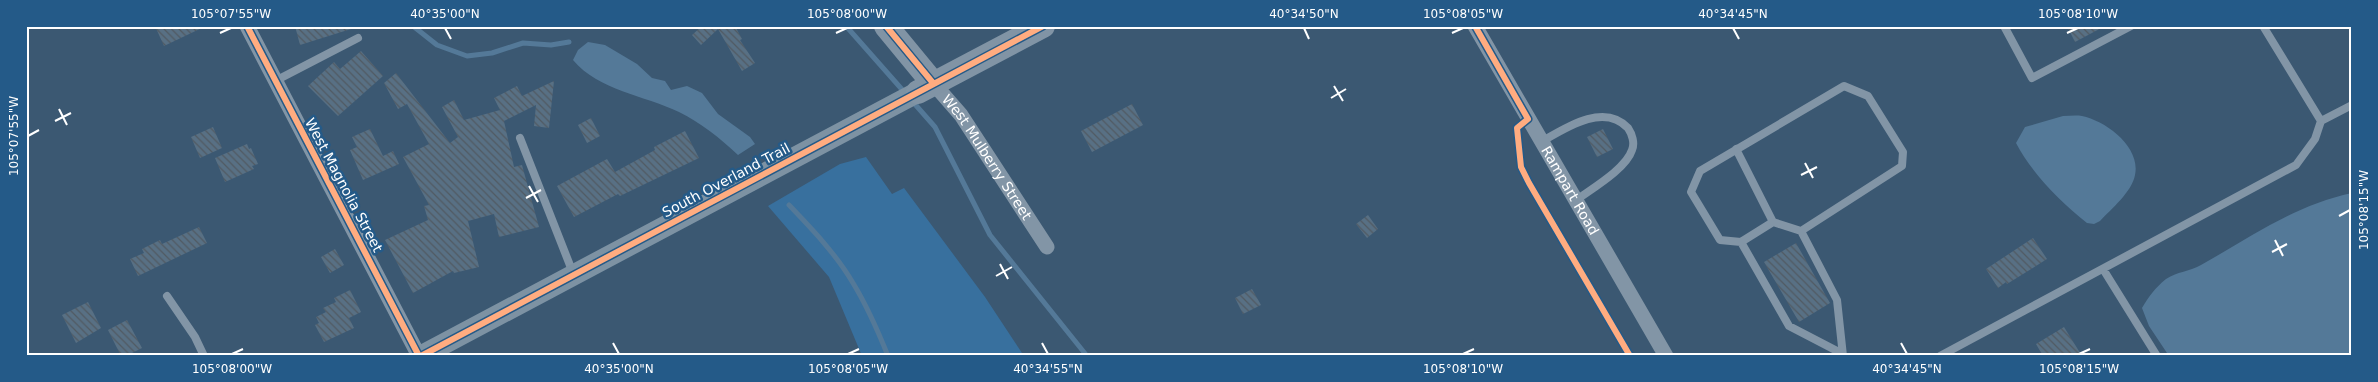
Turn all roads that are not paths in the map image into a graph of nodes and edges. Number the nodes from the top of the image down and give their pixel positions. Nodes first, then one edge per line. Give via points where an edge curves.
1 (247, 26) edge
2 (886, 26) edge
3 (1043, 26) edge
4 (1475, 26) edge
5 (2004, 26) edge
6 (2131, 26) edge
7 (2263, 26) edge
8 (358, 38) dead end
9 (275, 81) junction
10 (916, 93) junction
11 (2352, 105) edge
12 (2321, 121) junction
13 (520, 138) dead end
14 (1541, 142) junction
15 (1736, 149) junction
16 (1575, 201) junction
17 (1773, 222) junction
18 (1800, 231) junction
19 (1740, 242) junction
20 (1047, 246) dead end
21 (2103, 269) junction
22 (574, 274) junction
23 (167, 296) dead end
24 (1842, 354) edge
25 (204, 356) edge
26 (420, 356) edge
27 (1666, 356) edge
28 (1940, 356) edge
29 (2157, 356) edge

1 - 9 street, West Magnolia Street
2 - 10 main road, West Mulberry Street
3 - 10 main road, South Overland Trail
4 - 14 street, Rampart Road
5 - 6 lane via 2032,78
7 - 12 lane
8 - 9 lane
9 - 26 street, West Magnolia Street
10 - 20 street, West Mulberry Street via 961,115
10 - 22 main road, South Overland Trail
11 - 12 lane
12 - 21 lane via 2315,139 2296,165
13 - 22 lane
14 - 16 street, Rampart Road
14 - 16 lane via 1562,129 1599,117 1615,119 1630,131 1632,150 1625,162
15 - 17 lane
15 - 18 lane via 1844,86 1868,96 1903,152 1902,166
15 - 19 lane via 1700,171 1691,192 1720,240
16 - 27 street, Rampart Road
17 - 18 lane
17 - 19 lane
18 - 24 lane via 1837,300
19 - 24 lane via 1789,326
21 - 28 lane
21 - 29 lane
22 - 26 main road, South Overland Trail
23 - 25 lane

